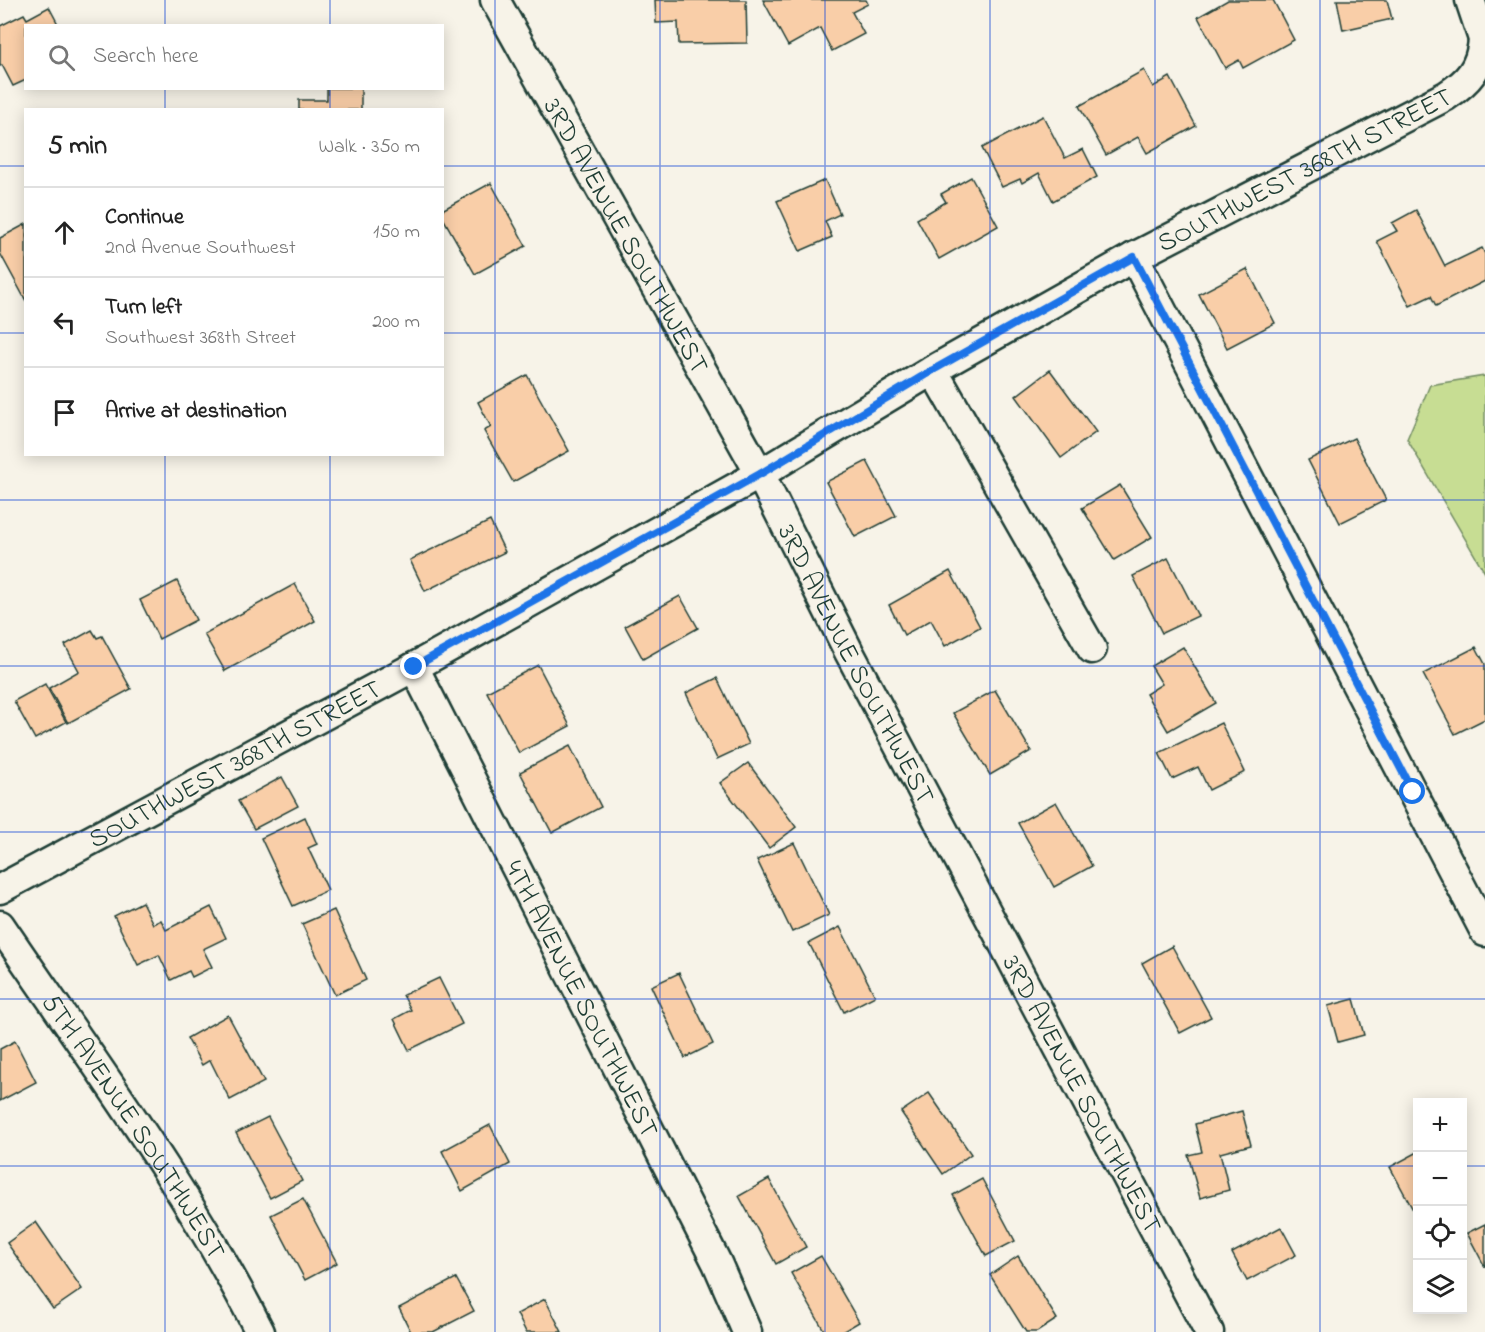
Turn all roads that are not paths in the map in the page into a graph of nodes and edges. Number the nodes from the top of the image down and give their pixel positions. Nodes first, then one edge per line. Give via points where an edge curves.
1 (495, 0) edge
2 (1470, 0) edge
3 (1484, 43) edge
4 (1134, 257) junction
5 (933, 370) junction
6 (760, 474) junction
7 (1092, 649) dead end
8 (414, 667) junction
9 (0, 889) edge
10 (0, 925) edge
11 (1485, 932) edge
12 (260, 1332) edge
13 (747, 1332) edge
14 (1209, 1332) edge

1 - 6 street, 3RD AVENUE SOUTHWEST
2 - 3 street
3 - 4 street, SOUTHWEST 368TH STREET via 1475,72 1464,85
4 - 5 street, SOUTHWEST 368TH STREET
4 - 11 street
5 - 6 street, SOUTHWEST 368TH STREET
5 - 7 street
6 - 8 street, SOUTHWEST 368TH STREET
6 - 14 street, 3RD AVENUE SOUTHWEST via 855,663
8 - 9 street, SOUTHWEST 368TH STREET
8 - 13 street, 4TH AVENUE SOUTHWEST via 717,1263
10 - 12 street, 5TH AVENUE SOUTHWEST via 165,1168

